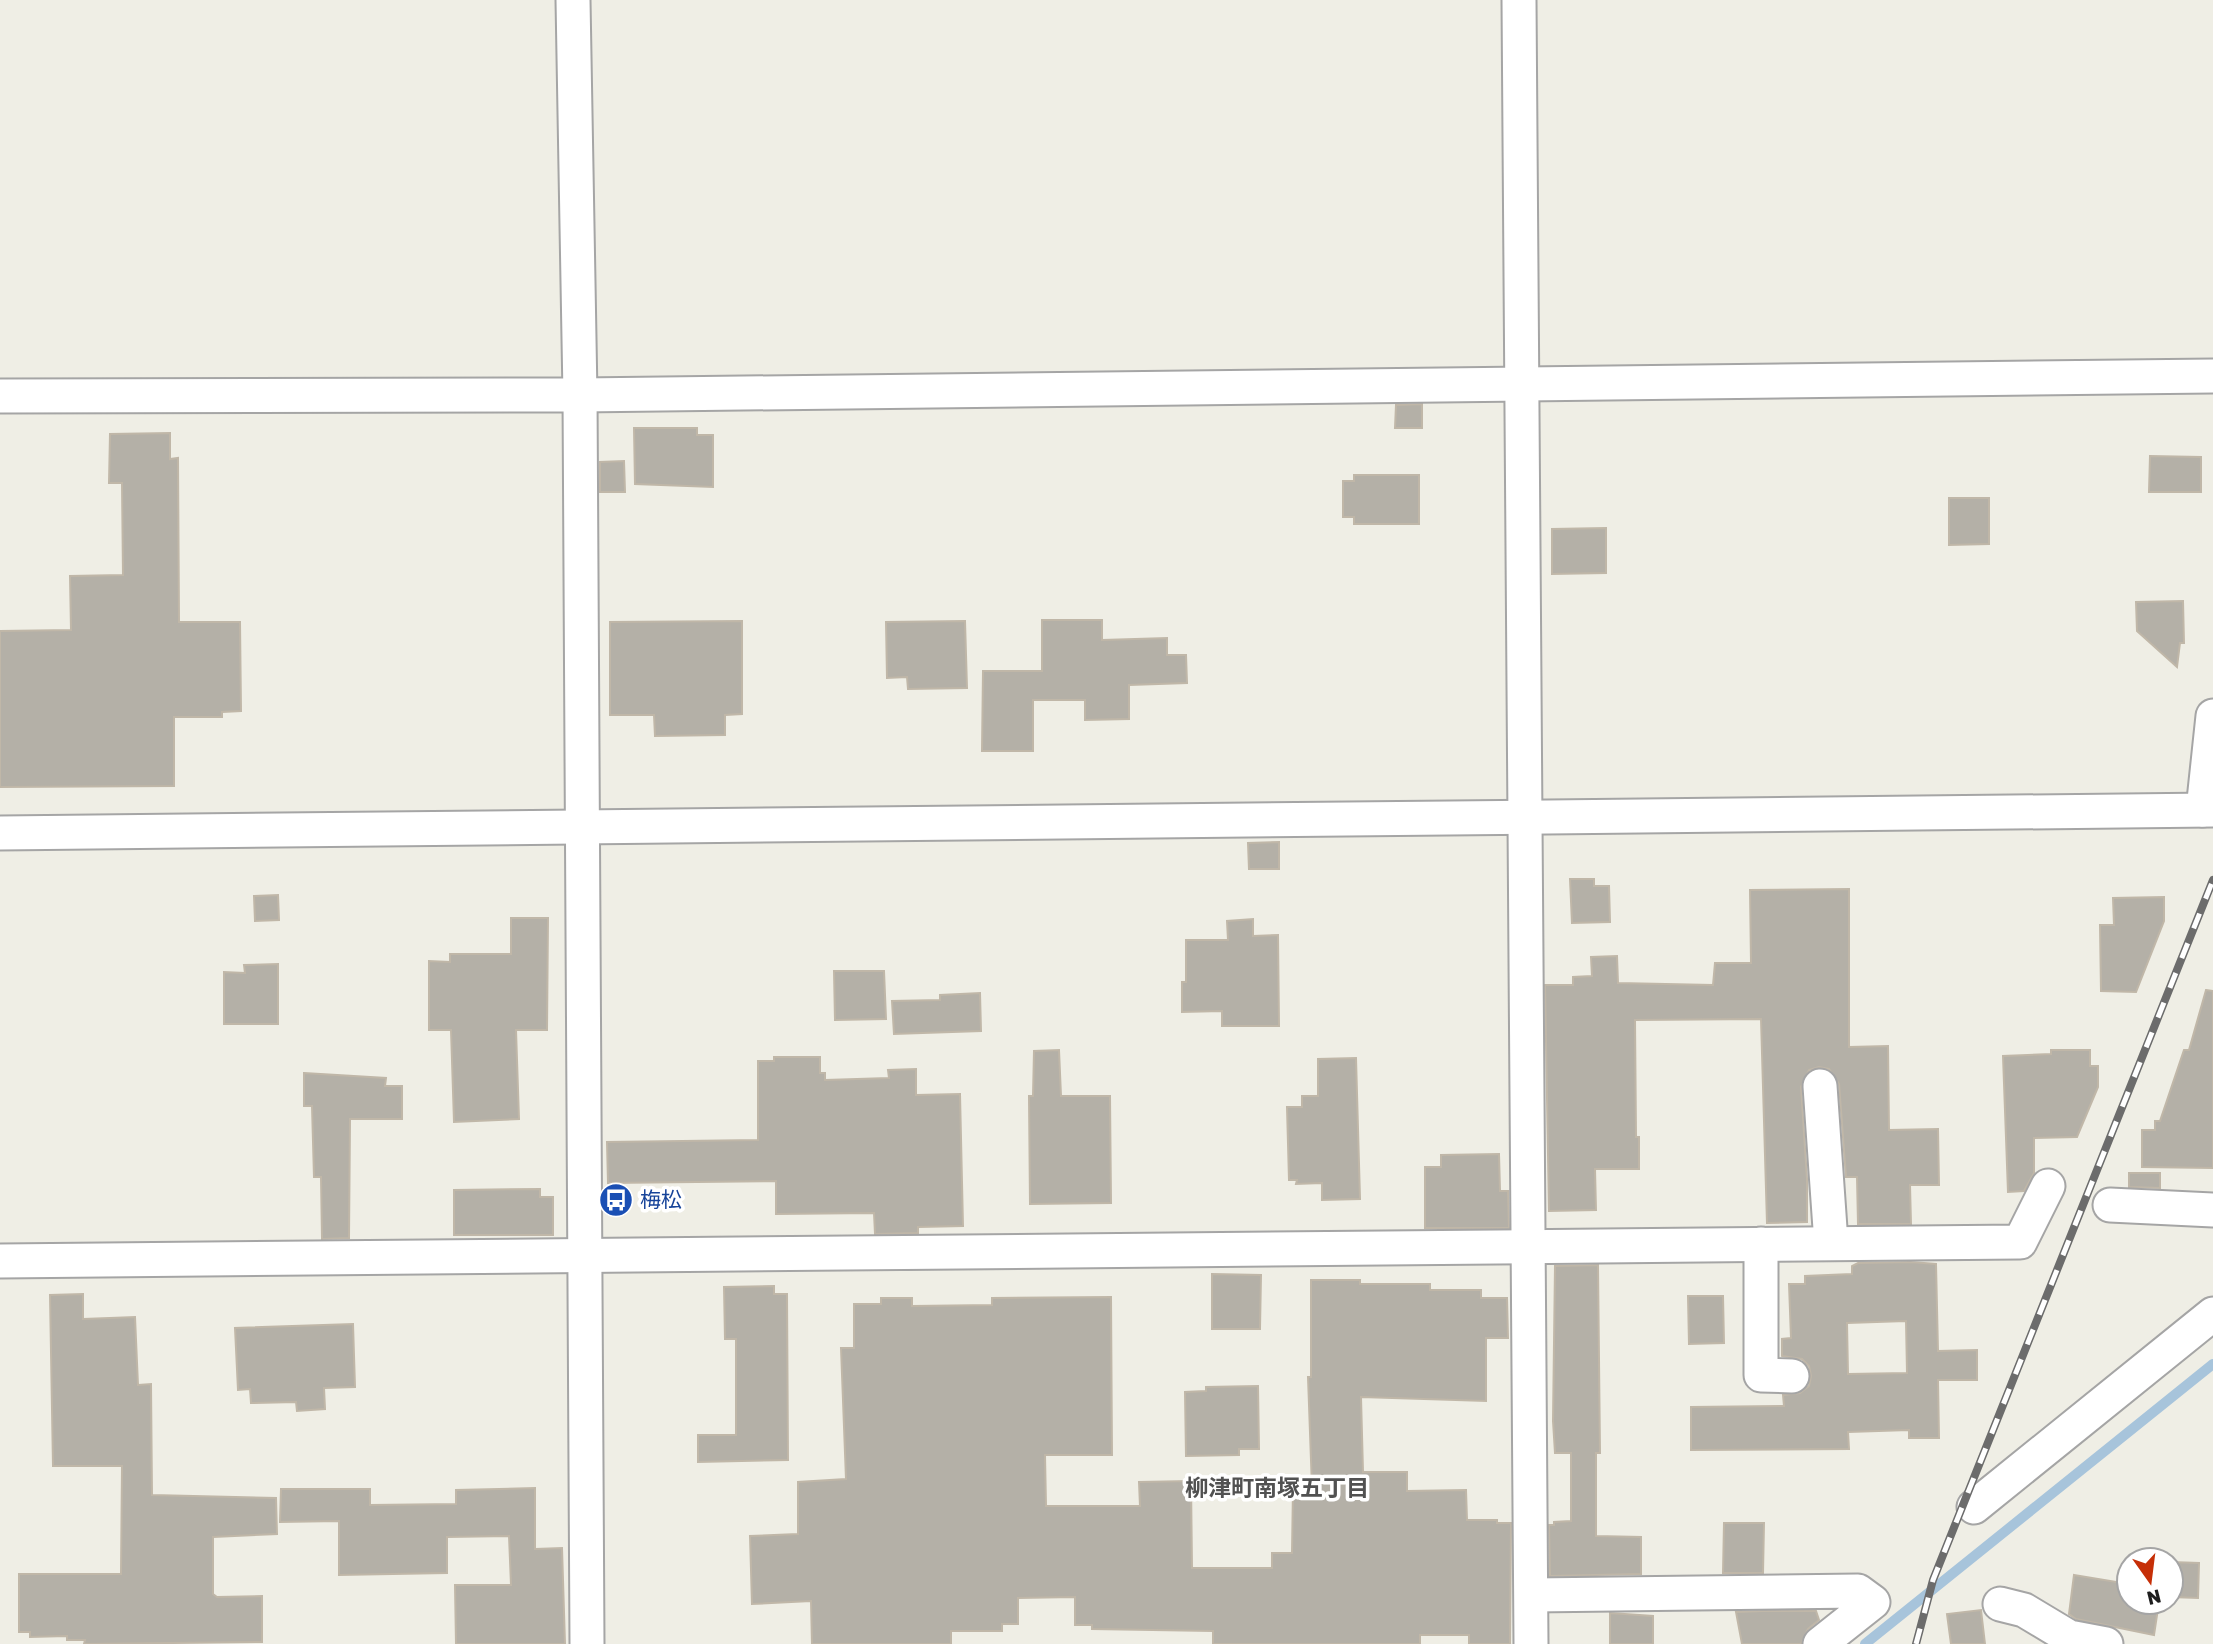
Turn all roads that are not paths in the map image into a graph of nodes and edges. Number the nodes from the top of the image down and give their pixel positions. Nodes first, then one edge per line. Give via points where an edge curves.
1 (573, 0) edge
2 (1519, 0) edge
3 (2213, 376) edge
4 (1523, 384) junction
5 (580, 395) junction
6 (0, 396) edge
7 (2213, 716) edge
8 (2208, 810) edge
9 (1527, 816) junction
10 (583, 827) junction
11 (0, 832) edge
12 (1820, 1086) dead end
13 (2048, 1186) dead end
14 (2110, 1205) dead end
15 (2213, 1210) edge
16 (1831, 1243) junction
17 (1760, 1244) junction
18 (1529, 1246) junction
19 (583, 1257) junction
20 (0, 1261) edge
21 (2213, 1314) edge
22 (1792, 1376) dead end
23 (1974, 1507) dead end
24 (1533, 1595) junction
25 (2000, 1604) dead end
26 (587, 1644) edge
27 (1531, 1644) edge
28 (1820, 1644) edge
29 (2106, 1644) edge

1 - 5 street
2 - 4 street
3 - 4 street
4 - 5 street
4 - 9 street
5 - 6 street
5 - 10 street
7 - 8 street
8 - 9 street
9 - 10 street
9 - 18 street
10 - 11 street
10 - 19 street
12 - 16 street
13 - 16 street via 2020,1242
14 - 15 street
16 - 17 street
17 - 18 street
17 - 22 street via 1761,1375
18 - 19 street
18 - 24 street
19 - 20 street
19 - 26 street
21 - 23 street
24 - 27 street
24 - 28 street via 1858,1591 1873,1602
25 - 29 street via 2024,1610 2069,1637

